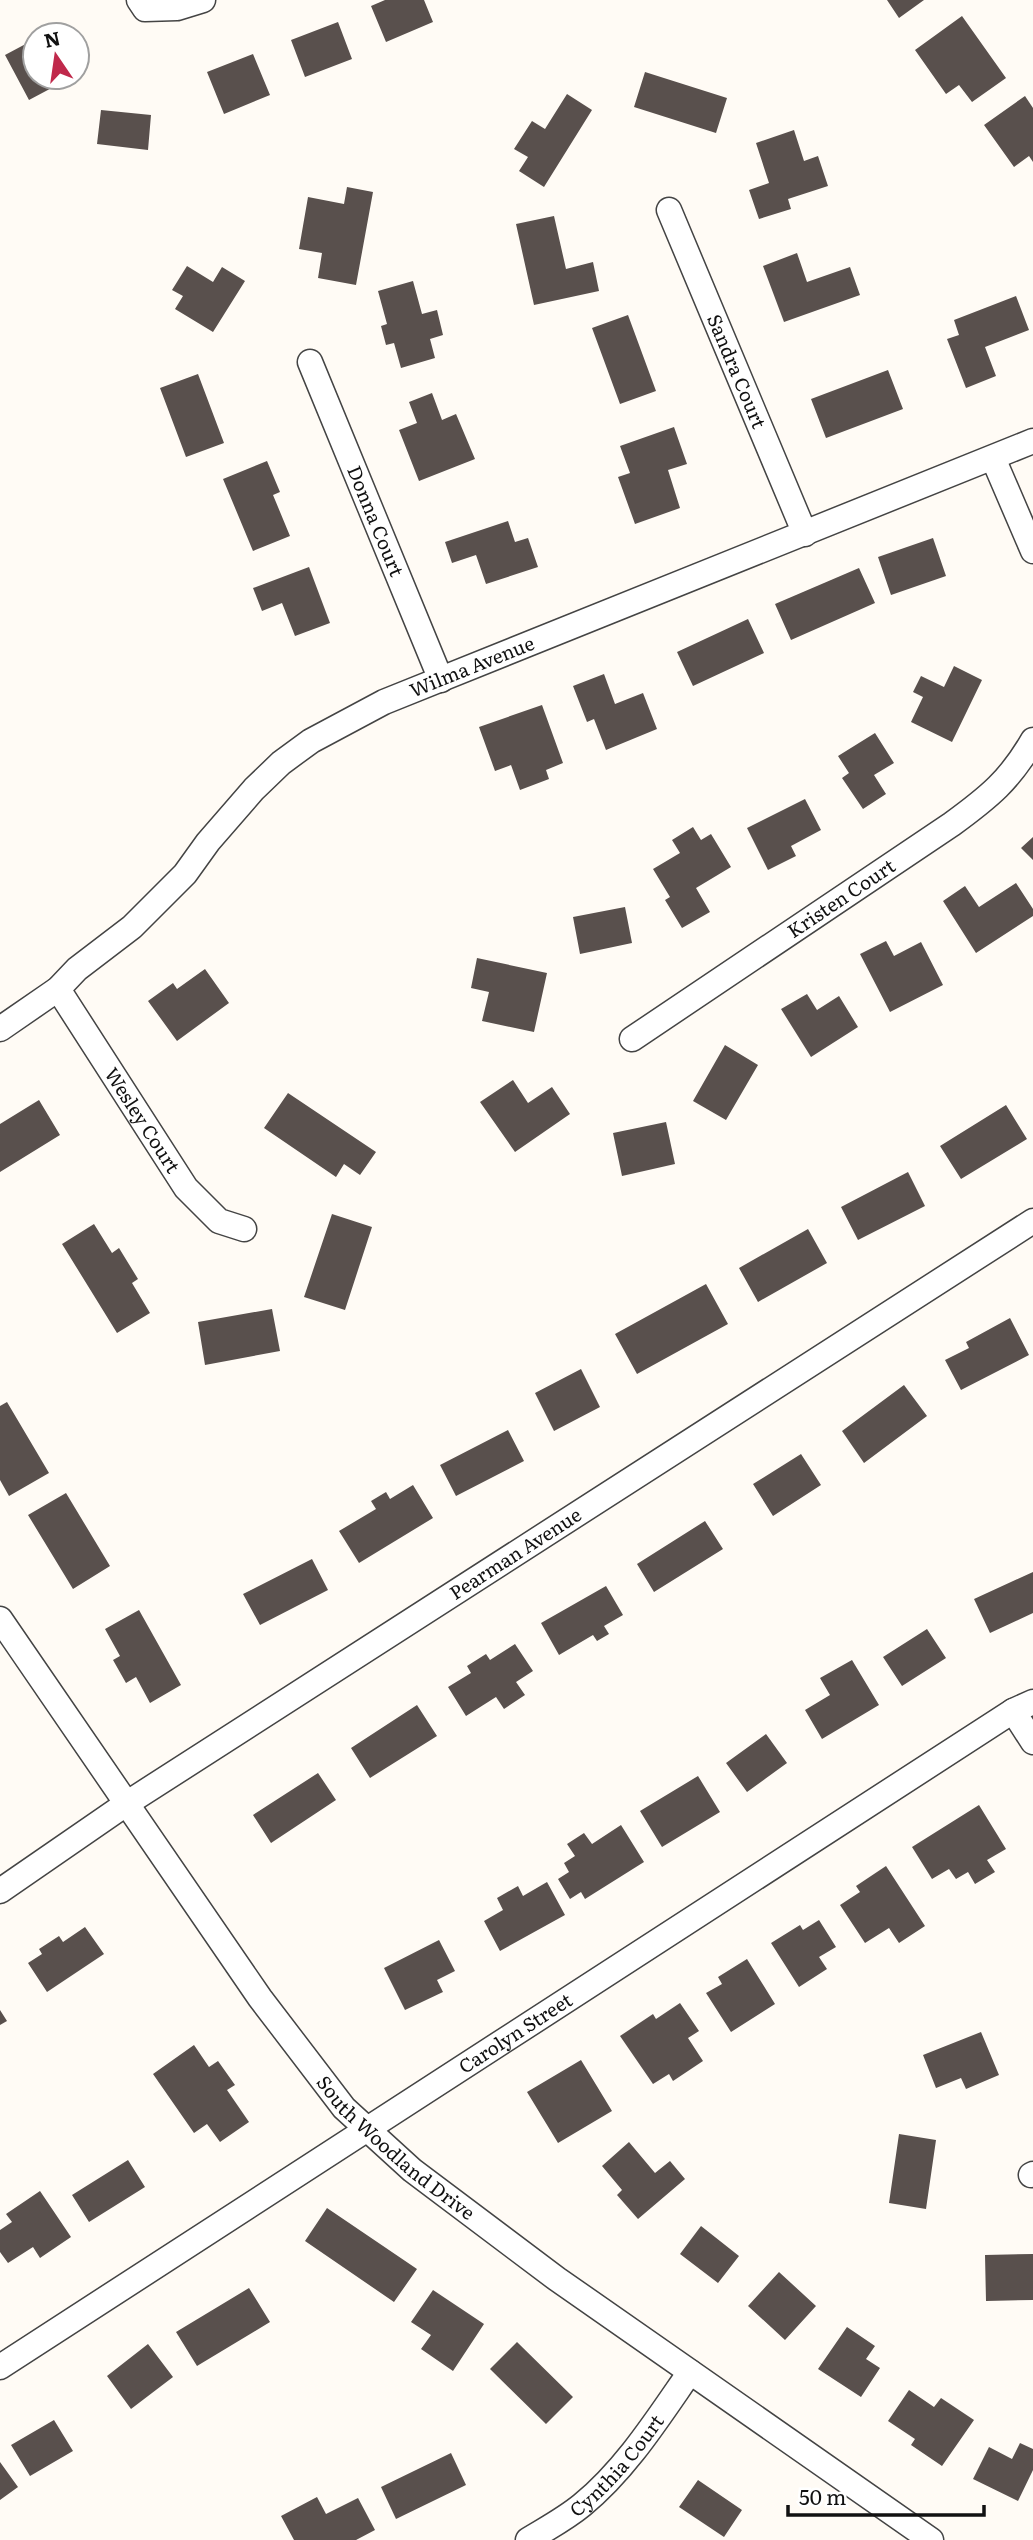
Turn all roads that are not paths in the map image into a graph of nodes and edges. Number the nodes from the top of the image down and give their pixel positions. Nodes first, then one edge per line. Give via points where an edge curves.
1 (139, 0) edge
2 (202, 0) edge
3 (668, 210) dead end
4 (310, 362) dead end
5 (1033, 441) edge
6 (993, 458) junction
7 (805, 534) junction
8 (1033, 551) edge
9 (442, 680) junction
10 (1033, 740) edge
11 (58, 989) junction
12 (0, 1029) edge
13 (632, 1039) dead end
14 (1033, 1221) edge
15 (244, 1229) dead end
16 (0, 1619) edge
17 (1023, 1706) edge
18 (1033, 1742) edge
19 (126, 1804) junction
20 (0, 1891) edge
21 (365, 2129) junction
22 (0, 2367) edge
23 (690, 2372) junction
24 (528, 2540) edge
25 (931, 2540) edge

1 - 2 street via 145,9 177,8
3 - 7 street, Sandra Court
4 - 9 street, Donna Court
5 - 6 street, Wilma Avenue
6 - 7 street, Wilma Avenue
6 - 8 street
7 - 9 street, Wilma Avenue
9 - 11 street, Wilma Avenue via 349,719 281,763 185,874 132,927
10 - 13 street, Kristen Court via 1009,777 982,802
11 - 12 street, Wilma Avenue
11 - 15 street, Wesley Court via 186,1188 219,1221
14 - 19 street, Pearman Avenue
16 - 19 street, South Woodland Drive
17 - 18 street
17 - 21 street, Carolyn Street
19 - 20 street, Pearman Avenue
19 - 21 street, South Woodland Drive via 284,2030
21 - 22 street, Carolyn Street
21 - 23 street, South Woodland Drive via 412,2170
23 - 24 street, Cynthia Court via 603,2487
23 - 25 street, South Woodland Drive

